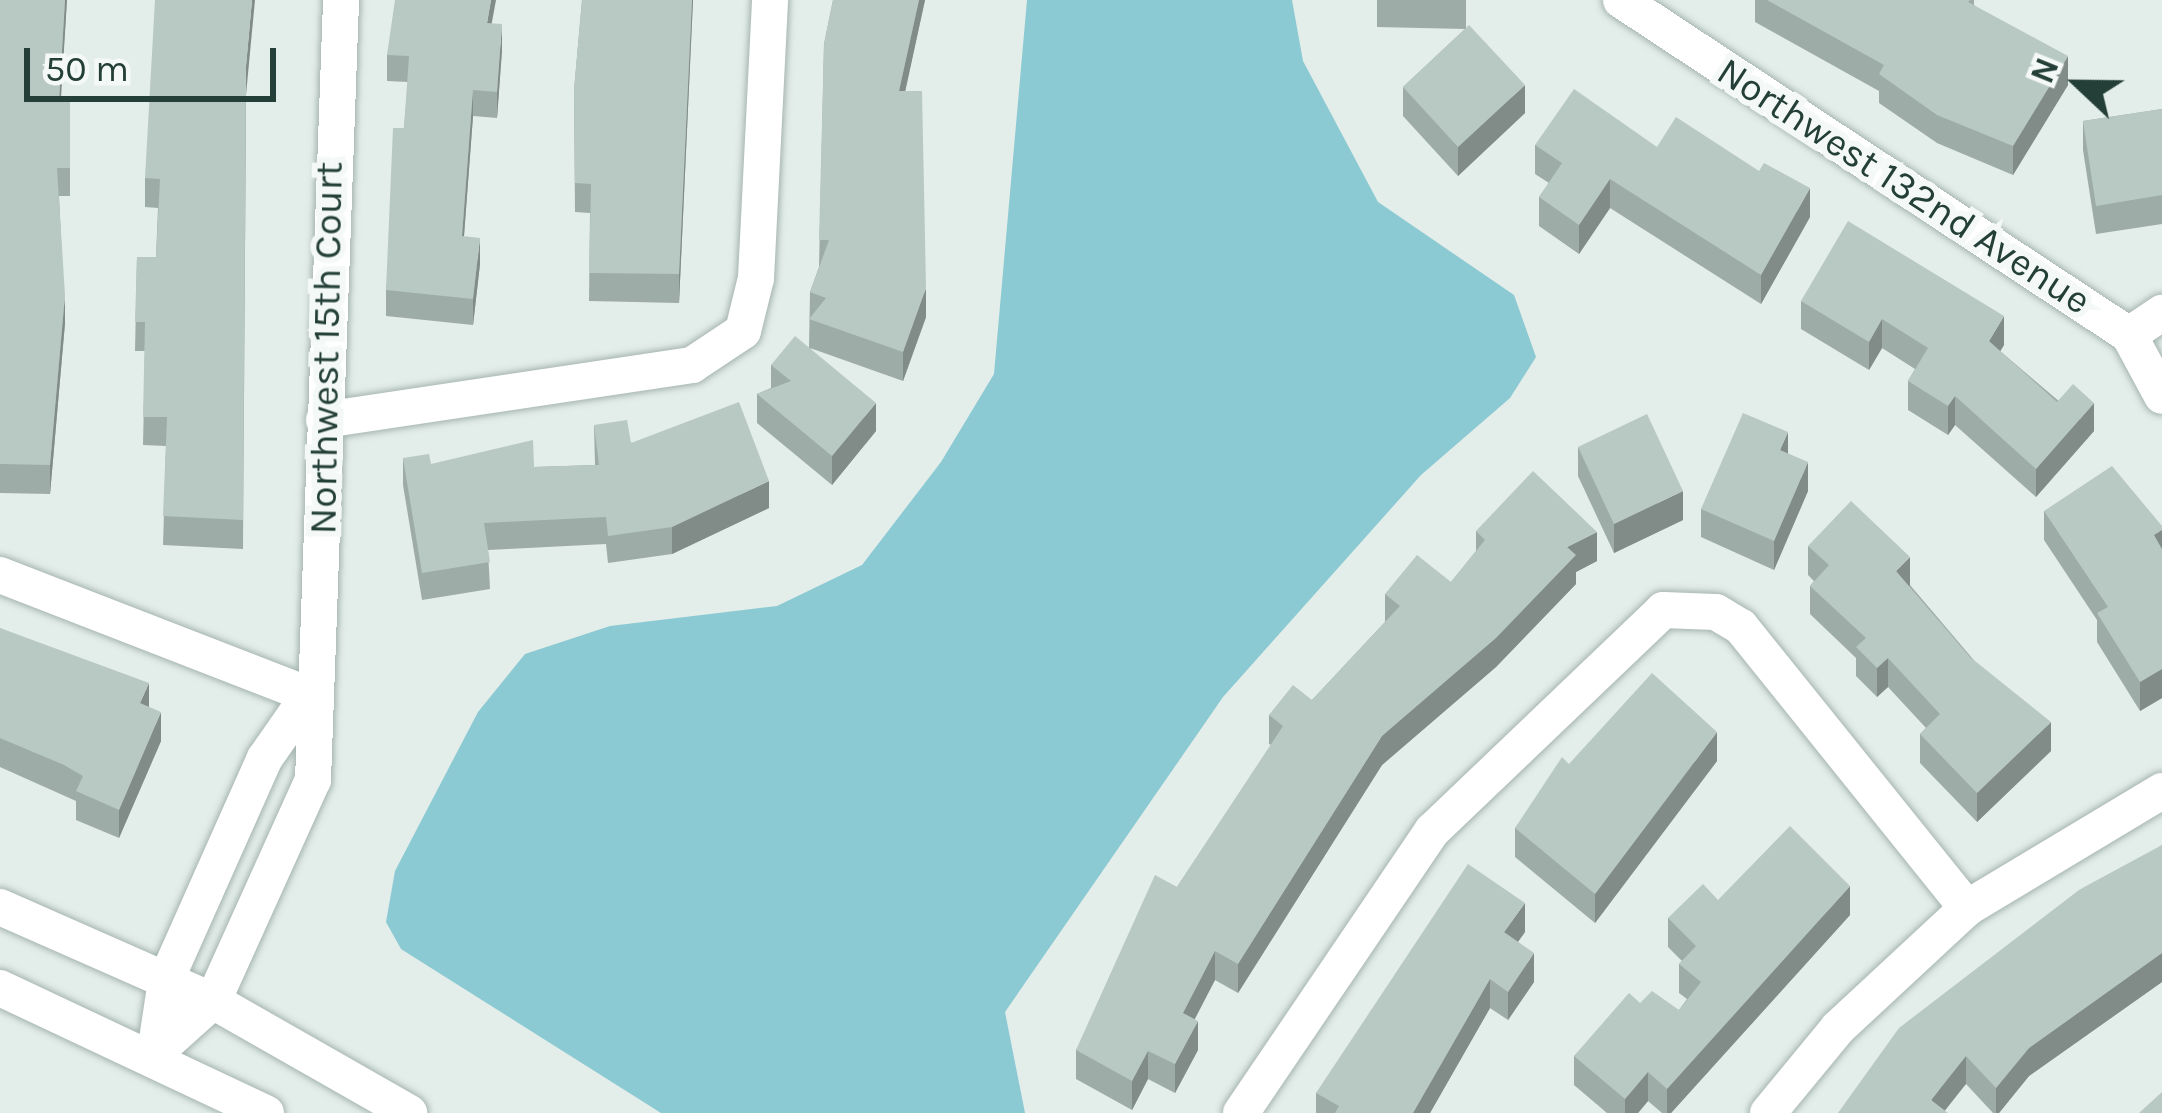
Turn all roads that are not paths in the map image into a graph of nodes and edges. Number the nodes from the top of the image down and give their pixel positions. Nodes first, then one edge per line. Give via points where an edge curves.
1 (341, 0) edge
2 (770, 0) edge
3 (1621, 0) edge
4 (2162, 313) edge
5 (2129, 335) junction
6 (2162, 396) edge
7 (323, 420) junction
8 (0, 575) edge
9 (309, 695) junction
10 (2162, 791) edge
11 (0, 907) edge
12 (1967, 908) junction
13 (166, 980) junction
14 (0, 988) edge
15 (213, 1001) junction
16 (155, 1053) junction
17 (266, 1113) edge
18 (409, 1113) edge
19 (1241, 1113) edge
20 (1768, 1113) edge

1 - 7 street, Northwest 15th Court
2 - 7 street via 756,278 743,331 692,365
3 - 5 street, Northwest 132nd Avenue
4 - 5 street
5 - 6 street, Northwest 132nd Avenue
7 - 9 street, Northwest 15th Court
8 - 9 street
9 - 13 street via 265,758
9 - 15 street, Northwest 15th Court via 313,780
10 - 12 street
11 - 13 street
12 - 19 street via 1765,651 1716,612 1687,607 1623,636 1432,831
12 - 20 street via 1838,1028
13 - 15 street
13 - 16 street
14 - 16 street
15 - 16 street, Northwest 15th Court
15 - 18 street
16 - 17 street

